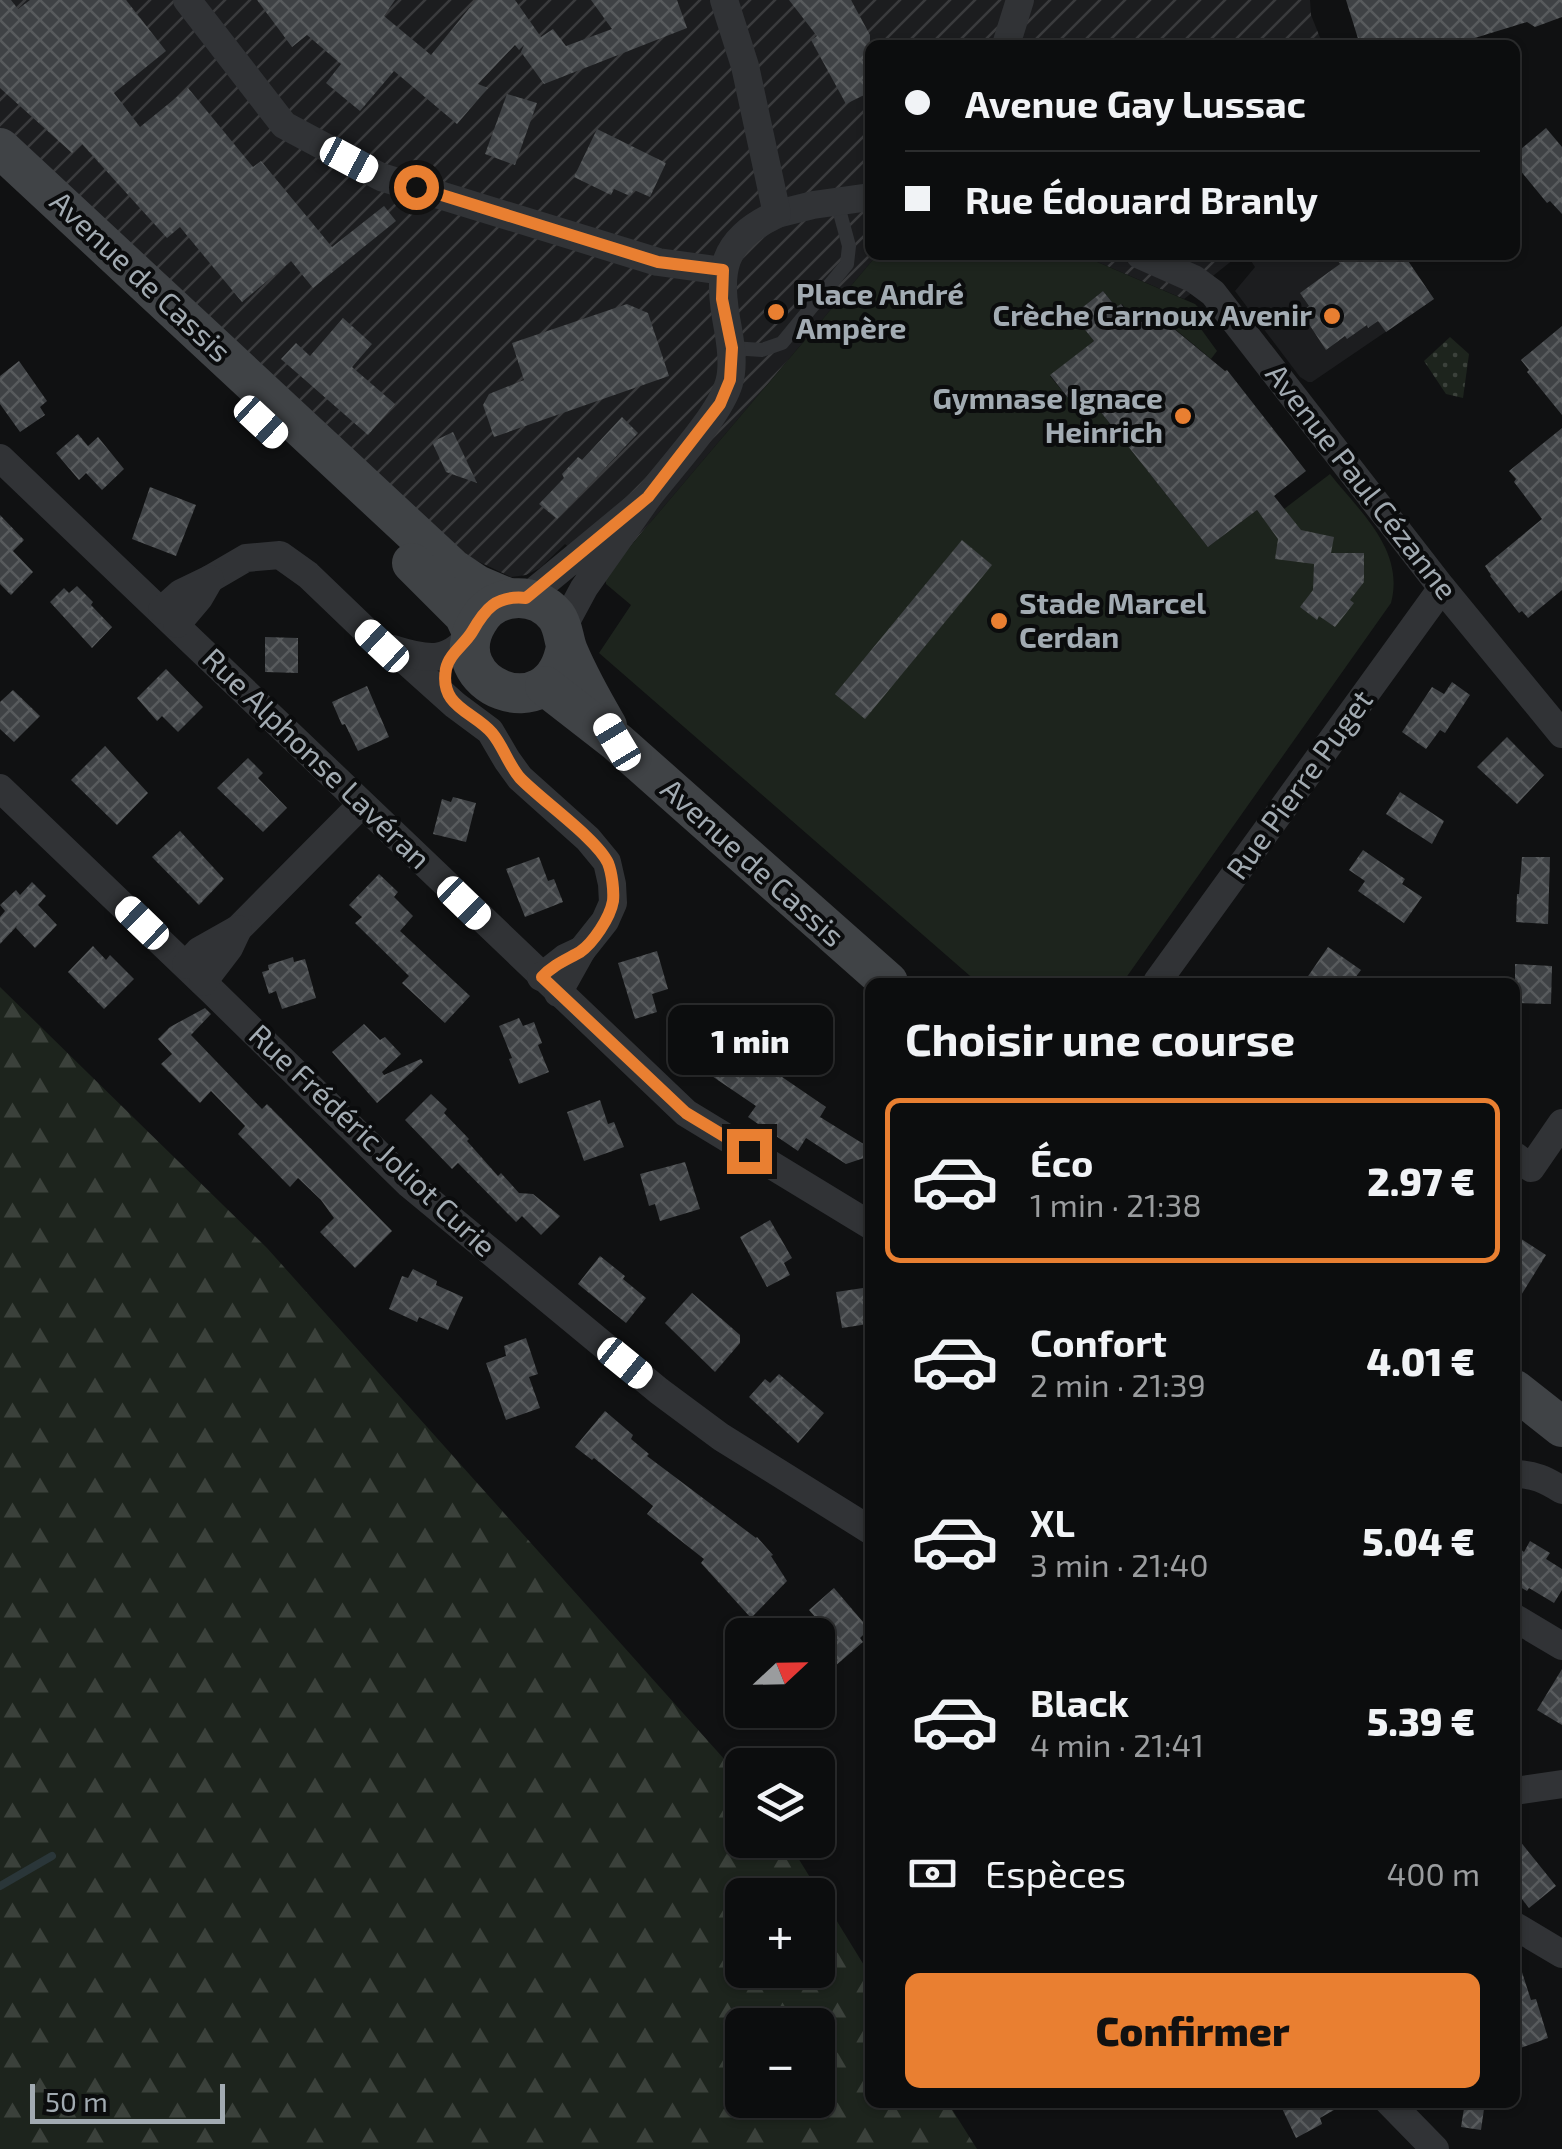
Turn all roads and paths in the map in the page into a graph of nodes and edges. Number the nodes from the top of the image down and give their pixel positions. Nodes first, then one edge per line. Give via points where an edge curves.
1 (187, 0) edge
2 (724, 0) edge
3 (1020, 0) edge
4 (1008, 40) edge
5 (0, 148) edge
6 (0, 178) edge
7 (865, 198) edge
8 (836, 202) junction
9 (777, 214) junction
10 (1152, 260) edge
11 (723, 270) junction
12 (732, 348) junction
13 (0, 458) edge
14 (648, 497) junction
15 (1442, 588) junction
16 (517, 598) junction
17 (169, 617) junction
18 (565, 637) junction
19 (462, 643) junction
20 (382, 646) junction
21 (529, 690) junction
22 (454, 705) junction
23 (485, 726) junction
24 (1562, 734) edge
25 (617, 742) junction
26 (0, 788) edge
27 (361, 804) junction
28 (195, 974) junction
29 (883, 978) edge
30 (1160, 978) edge
31 (550, 985) junction
32 (1562, 1122) edge
33 (1520, 1160) edge
34 (865, 1223) edge
35 (1520, 1378) edge
36 (1520, 1394) edge
37 (1562, 1399) edge
38 (1562, 1427) edge
39 (1520, 1475) edge
40 (1562, 1490) edge
41 (865, 1527) edge
42 (1520, 1621) edge
43 (1562, 1646) edge
44 (1562, 1784) edge
45 (1520, 1790) edge
46 (1520, 1929) edge
47 (1562, 1954) edge
48 (1396, 2108) edge
49 (1434, 2149) edge

1 - 11 street via 284,125 381,177 658,262
2 - 9 street
3 - 4 street
5 - 16 main road, Avenue de Cassis via 453,569
6 - 19 main road, Avenue de Cassis via 435,584 464,616
7 - 8 street
8 - 9 street
8 - 12 lane via 848,264 782,343
9 - 11 street via 739,238
10 - 15 street, Avenue Paul Cézanne via 1213,292
11 - 12 street
12 - 14 street via 720,404
13 - 17 street, Rue Alphonse Lavéran
14 - 16 street
14 - 18 street via 584,588
15 - 24 street, Avenue Paul Cézanne
15 - 30 street, Rue Pierre Puget
16 - 18 main road, Avenue de Cassis via 554,613
16 - 19 main road via 487,609
17 - 20 street via 199,598 210,579 246,558 280,556 308,574
17 - 27 street, Rue Alphonse Lavéran
18 - 21 main road via 556,676
18 - 25 main road, Avenue de Cassis
19 - 20 street via 440,657
19 - 21 main road, Avenue de Cassis via 490,685
19 - 22 street via 446,666
20 - 22 street
21 - 23 street via 502,703
21 - 25 main road, Avenue de Cassis
22 - 23 street
23 - 31 street via 520,778 608,862 613,902 605,921
25 - 29 main road, Avenue de Cassis
26 - 28 street, Rue Frédéric Joliot Curie
27 - 28 street via 238,929 199,951
27 - 31 street, Rue Alphonse Lavéran
28 - 41 street, Rue Frédéric Joliot Curie via 409,1184 540,1294 721,1437
31 - 34 street, Rue Alphonse Lavéran via 686,1113
32 - 33 street via 1531,1168
35 - 37 main road
36 - 38 main road
39 - 40 street
42 - 43 street
44 - 45 street
46 - 47 street
48 - 49 street

